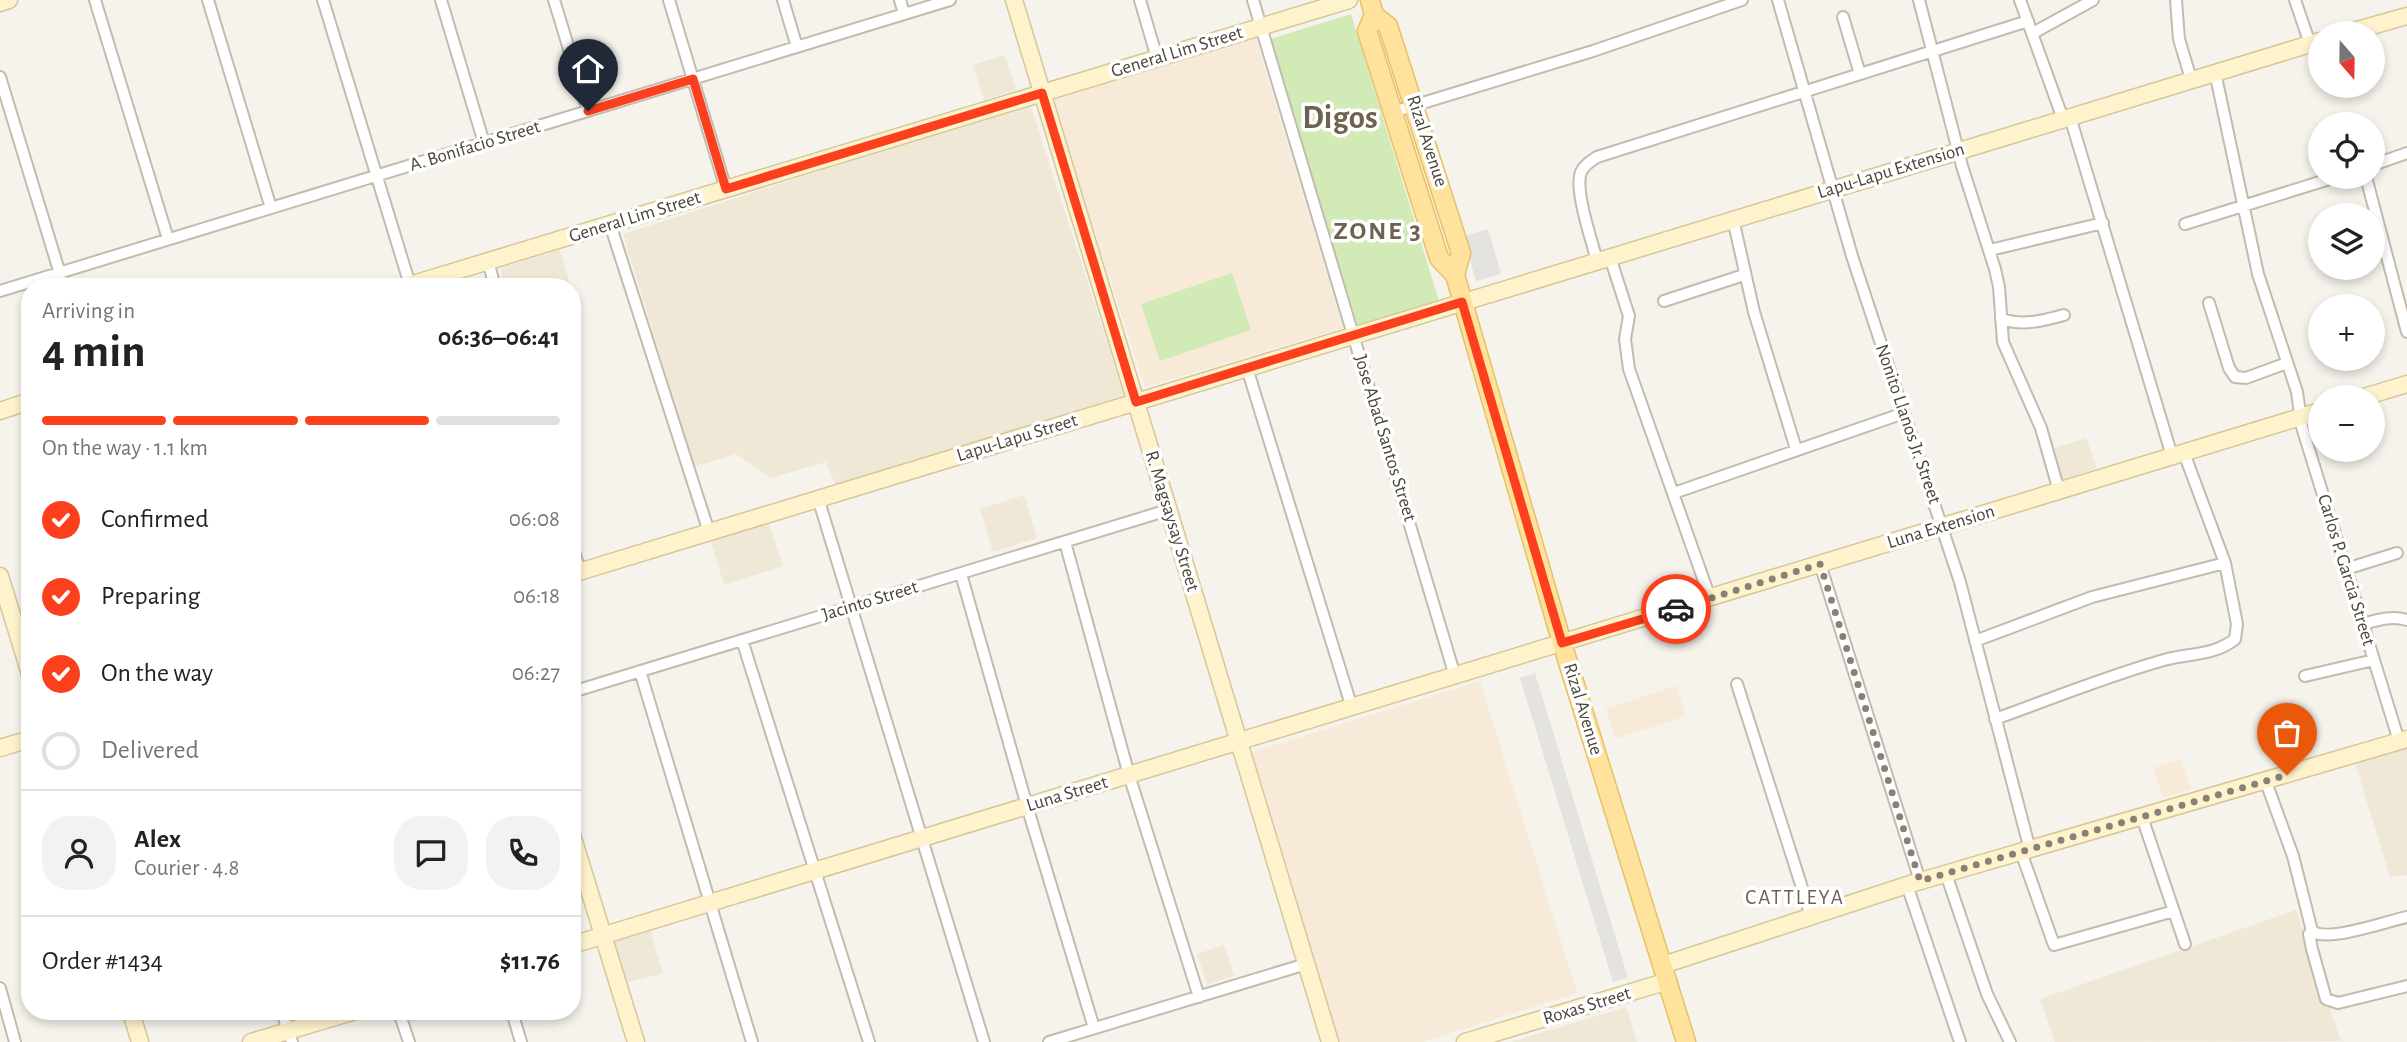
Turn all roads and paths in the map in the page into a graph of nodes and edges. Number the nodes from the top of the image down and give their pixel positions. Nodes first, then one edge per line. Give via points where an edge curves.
1 (9, 0) edge
2 (95, 0) edge
3 (208, 0) edge
4 (323, 0) edge
5 (440, 0) edge
6 (554, 0) edge
7 (669, 0) edge
8 (783, 0) edge
9 (900, 0) edge
10 (950, 0) edge
11 (1014, 0) edge
12 (1140, 0) edge
13 (1253, 0) edge
14 (1349, 0) edge
15 (1742, 0) edge
16 (1778, 0) edge
17 (1919, 0) edge
18 (2020, 0) edge
19 (2093, 0) edge
20 (2176, 0) edge
21 (2295, 0) edge
22 (0, 3) edge
23 (1372, 7) edge
24 (904, 14) junction
25 (2407, 16) edge
26 (1843, 17) dead end
27 (2028, 20) junction
28 (2385, 22) edge
29 (1262, 26) junction
30 (2308, 28) edge
31 (2033, 33) junction
32 (2308, 45) edge
33 (797, 47) junction
34 (1931, 52) junction
35 (1157, 58) junction
36 (2216, 72) junction
37 (1860, 74) junction
38 (0, 77) edge
39 (693, 79) junction
40 (2192, 79) junction
41 (1803, 91) junction
42 (1042, 93) junction
43 (1415, 105) junction
44 (588, 111) junction
45 (1393, 112) junction
46 (2066, 118) junction
47 (484, 143) junction
48 (1427, 143) junction
49 (1405, 150) junction
50 (1958, 151) junction
51 (2407, 153) edge
52 (2385, 160) edge
53 (377, 176) junction
54 (2308, 186) edge
55 (726, 189) junction
56 (1832, 189) junction
57 (2369, 189) edge
58 (2244, 207) junction
59 (271, 208) junction
60 (1733, 219) junction
61 (2103, 223) junction
62 (610, 224) junction
63 (2185, 224) dead end
64 (169, 239) junction
65 (1990, 250) junction
66 (1603, 259) junction
67 (488, 261) junction
68 (59, 273) junction
69 (1455, 275) junction
70 (1744, 275) junction
71 (43, 278) edge
72 (61, 278) edge
73 (404, 278) edge
74 (432, 278) edge
75 (493, 278) edge
76 (21, 285) edge
77 (0, 291) edge
78 (1664, 301) dead end
79 (1462, 302) junction
80 (2209, 303) dead end
81 (2064, 315) dead end
82 (2001, 319) junction
83 (2407, 332) edge
84 (1354, 335) junction
85 (2287, 363) junction
86 (1247, 368) junction
87 (2407, 384) edge
88 (2385, 391) edge
89 (1136, 402) junction
90 (21, 404) edge
91 (0, 411) edge
92 (1904, 413) junction
93 (2308, 415) edge
94 (2301, 417) junction
95 (1796, 449) junction
96 (2178, 454) junction
97 (2059, 491) junction
98 (1674, 493) junction
99 (818, 498) junction
100 (1168, 510) junction
101 (1943, 527) junction
102 (709, 532) junction
103 (1065, 542) junction
104 (2397, 553) dead end
105 (2225, 563) junction
106 (1820, 564) junction
107 (2346, 569) junction
108 (581, 570) edge
109 (961, 573) junction
110 (1, 582) edge
111 (1710, 598) junction
112 (851, 607) junction
113 (2407, 620) edge
114 (2363, 624) junction
115 (742, 640) junction
116 (1975, 641) junction
117 (1562, 643) junction
118 (21, 645) edge
119 (2374, 660) junction
120 (640, 671) junction
121 (1455, 676) junction
122 (2305, 676) dead end
123 (1737, 684) dead end
124 (581, 689) edge
125 (1352, 708) junction
126 (1995, 719) junction
127 (2403, 740) edge
128 (21, 742) edge
129 (1238, 742) junction
130 (0, 748) edge
131 (1129, 775) junction
132 (2266, 782) junction
133 (1027, 806) junction
134 (2142, 817) junction
135 (922, 838) junction
136 (2025, 851) junction
137 (581, 865) edge
138 (813, 871) junction
139 (1946, 874) junction
140 (1914, 883) junction
141 (709, 903) junction
142 (2175, 911) junction
143 (1811, 916) junction
144 (2407, 917) edge
145 (2312, 931) junction
146 (602, 935) junction
147 (581, 941) edge
148 (2185, 944) dead end
149 (1306, 964) junction
150 (1665, 973) junction
151 (2407, 986) edge
152 (0, 988) edge
153 (1199, 997) junction
154 (133, 1020) edge
155 (331, 1020) edge
156 (401, 1020) edge
157 (514, 1020) edge
158 (1680, 1022) junction
159 (1094, 1028) junction
160 (290, 1036) edge
161 (15, 1042) edge
162 (140, 1042) edge
163 (251, 1042) edge
164 (408, 1042) edge
165 (521, 1042) edge
166 (636, 1042) edge
167 (752, 1042) edge
168 (869, 1042) edge
169 (984, 1042) edge
170 (1049, 1042) edge
171 (1330, 1042) edge
172 (1465, 1042) edge
173 (1674, 1042) edge
174 (1686, 1042) edge
175 (1960, 1042) edge
176 (2010, 1042) edge

1 - 22 street
2 - 64 street
3 - 59 street
4 - 53 street
5 - 47 street
6 - 44 street
7 - 39 street
8 - 33 street
9 - 24 street
10 - 24 street, A. Bonifacio Street
11 - 42 street, R. Magsaysay Street
12 - 35 street
13 - 29 street, Jose Abad Santos Street
14 - 29 street, General Lim Street
15 - 43 street
16 - 41 street, Nonito Llanos Jr. Street
17 - 34 street
18 - 27 street
19 - 31 street
20 - 40 street via 2179,38
21 - 30 street
23 - 43 main road, Rizal Avenue via 1388,26
23 - 45 main road, Rizal Avenue via 1367,31
24 - 33 street, A. Bonifacio Street
25 - 28 street
26 - 37 street
27 - 31 street
27 - 34 street
29 - 35 street, General Lim Street
29 - 84 street, Jose Abad Santos Street
31 - 46 street
32 - 36 street, Lapu-Lapu Extension
33 - 39 street, A. Bonifacio Street
34 - 37 street
34 - 50 street
35 - 42 street, General Lim Street
36 - 40 street, Lapu-Lapu Extension
36 - 58 street, Carlos P. Garcia Street
37 - 41 street
38 - 68 street
39 - 44 street, A. Bonifacio Street
39 - 55 street
40 - 46 street, Lapu-Lapu Extension
41 - 56 street, Nonito Llanos Jr. Street
41 - 66 street via 1608,153 1582,168 1579,181 1587,226
42 - 55 street, General Lim Street
42 - 89 street, R. Magsaysay Street
43 - 45 street
43 - 48 main road, Rizal Avenue
44 - 47 street, A. Bonifacio Street
45 - 49 main road, Rizal Avenue
46 - 50 street, Lapu-Lapu Extension
46 - 61 street
47 - 53 street, A. Bonifacio Street
48 - 49 main road
48 - 69 main road, Rizal Avenue via 1461,253
49 - 69 main road, Rizal Avenue via 1439,258
50 - 56 street, Lapu-Lapu Extension
50 - 65 street
51 - 52 street
53 - 59 street, A. Bonifacio Street
53 - 73 street
54 - 58 street
55 - 62 street, General Lim Street
56 - 60 street, Lapu-Lapu Extension
56 - 92 street, Nonito Llanos Jr. Street
57 - 83 street
58 - 63 street
58 - 85 street, Carlos P. Garcia Street via 2260,282
59 - 64 street, A. Bonifacio Street
60 - 66 street, Lapu-Lapu Extension
60 - 70 street
61 - 65 street
61 - 96 street
62 - 67 street, General Lim Street
62 - 102 street
64 - 68 street, A. Bonifacio Street
65 - 82 street
66 - 79 street, Lapu-Lapu Extension
66 - 98 street via 1629,316 1625,339 1629,369
67 - 74 street, General Lim Street
67 - 75 street
68 - 71 street, A. Bonifacio Street
68 - 72 street
69 - 79 main road, Rizal Avenue
70 - 78 street
70 - 95 street
76 - 77 street, A. Bonifacio Street
79 - 84 street, Lapu-Lapu Street
79 - 117 main road, Rizal Avenue
80 - 85 street via 2235,377 2246,378
81 - 82 street via 2025,323
82 - 97 street via 2007,354 2037,419
84 - 86 street, Lapu-Lapu Street
84 - 121 street, Jose Abad Santos Street
85 - 94 street, Carlos P. Garcia Street
86 - 89 street, Lapu-Lapu Street
86 - 125 street
87 - 88 street
89 - 99 street, Lapu-Lapu Street
89 - 100 street, R. Magsaysay Street
90 - 91 street
92 - 95 street
92 - 101 street, Nonito Llanos Jr. Street
93 - 94 street, Luna Extension
94 - 96 street, Luna Extension
94 - 107 street, Carlos P. Garcia Street
95 - 98 street
96 - 97 street, Luna Extension
96 - 105 street
97 - 101 street, Luna Extension
98 - 111 street
99 - 102 street, Lapu-Lapu Street
99 - 112 street
100 - 103 street, Jacinto Street
100 - 129 street, R. Magsaysay Street
101 - 106 street, Luna Extension
101 - 116 street, Nonito Llanos Jr. Street
102 - 108 street, Lapu-Lapu Street
103 - 109 street, Jacinto Street
103 - 131 street
104 - 107 street
105 - 116 street via 2092,597
105 - 126 street via 2237,624 2232,642 2195,656 2162,660
106 - 111 street, Luna Extension
106 - 140 street
107 - 114 street, Carlos P. Garcia Street
109 - 112 street, Jacinto Street
109 - 133 street
110 - 118 street
111 - 117 street, Luna Extension
112 - 115 street, Jacinto Street
112 - 135 street
113 - 114 street via 2385,618
114 - 119 street, Carlos P. Garcia Street
115 - 120 street, Jacinto Street
115 - 138 street
116 - 126 street, Nonito Llanos Jr. Street
117 - 121 street, Luna Street
117 - 150 main road, Rizal Avenue
119 - 122 street
119 - 127 street, Carlos P. Garcia Street
120 - 124 street, Jacinto Street
120 - 141 street
121 - 125 street, Luna Street
123 - 143 street
125 - 129 street, Luna Street
126 - 136 street, Nonito Llanos Jr. Street
127 - 132 street, Roxas Street
128 - 130 street
129 - 131 street, Luna Street
129 - 149 street, R. Magsaysay Street
131 - 133 street, Luna Street
131 - 153 street
132 - 134 street, Roxas Street
132 - 145 street via 2293,856
133 - 135 street, Luna Street
133 - 159 street
134 - 136 street, Roxas Street
134 - 142 street
135 - 138 street, Luna Street
135 - 169 street
136 - 139 street, Roxas Street
136 - 142 street, Nonito Llanos Jr. Street via 2054,945
137 - 146 street
138 - 141 street, Luna Street
138 - 168 street
139 - 140 street, Roxas Street
139 - 176 street via 1987,994
140 - 143 street, Roxas Street
140 - 175 street
141 - 146 street, Luna Street
141 - 167 street
142 - 148 street
143 - 150 street, Roxas Street
144 - 145 street via 2332,935
145 - 151 street via 2312,949 2326,999 2338,1003
146 - 147 street, Luna Street
146 - 166 street
149 - 153 street
149 - 171 street, R. Magsaysay Street
150 - 158 main road, Rizal Avenue
150 - 172 street, Roxas Street
152 - 161 street
153 - 159 street
154 - 162 street
155 - 160 street
156 - 164 street
157 - 165 street
158 - 173 main road
158 - 174 main road, Rizal Avenue
159 - 170 street
160 - 163 street

